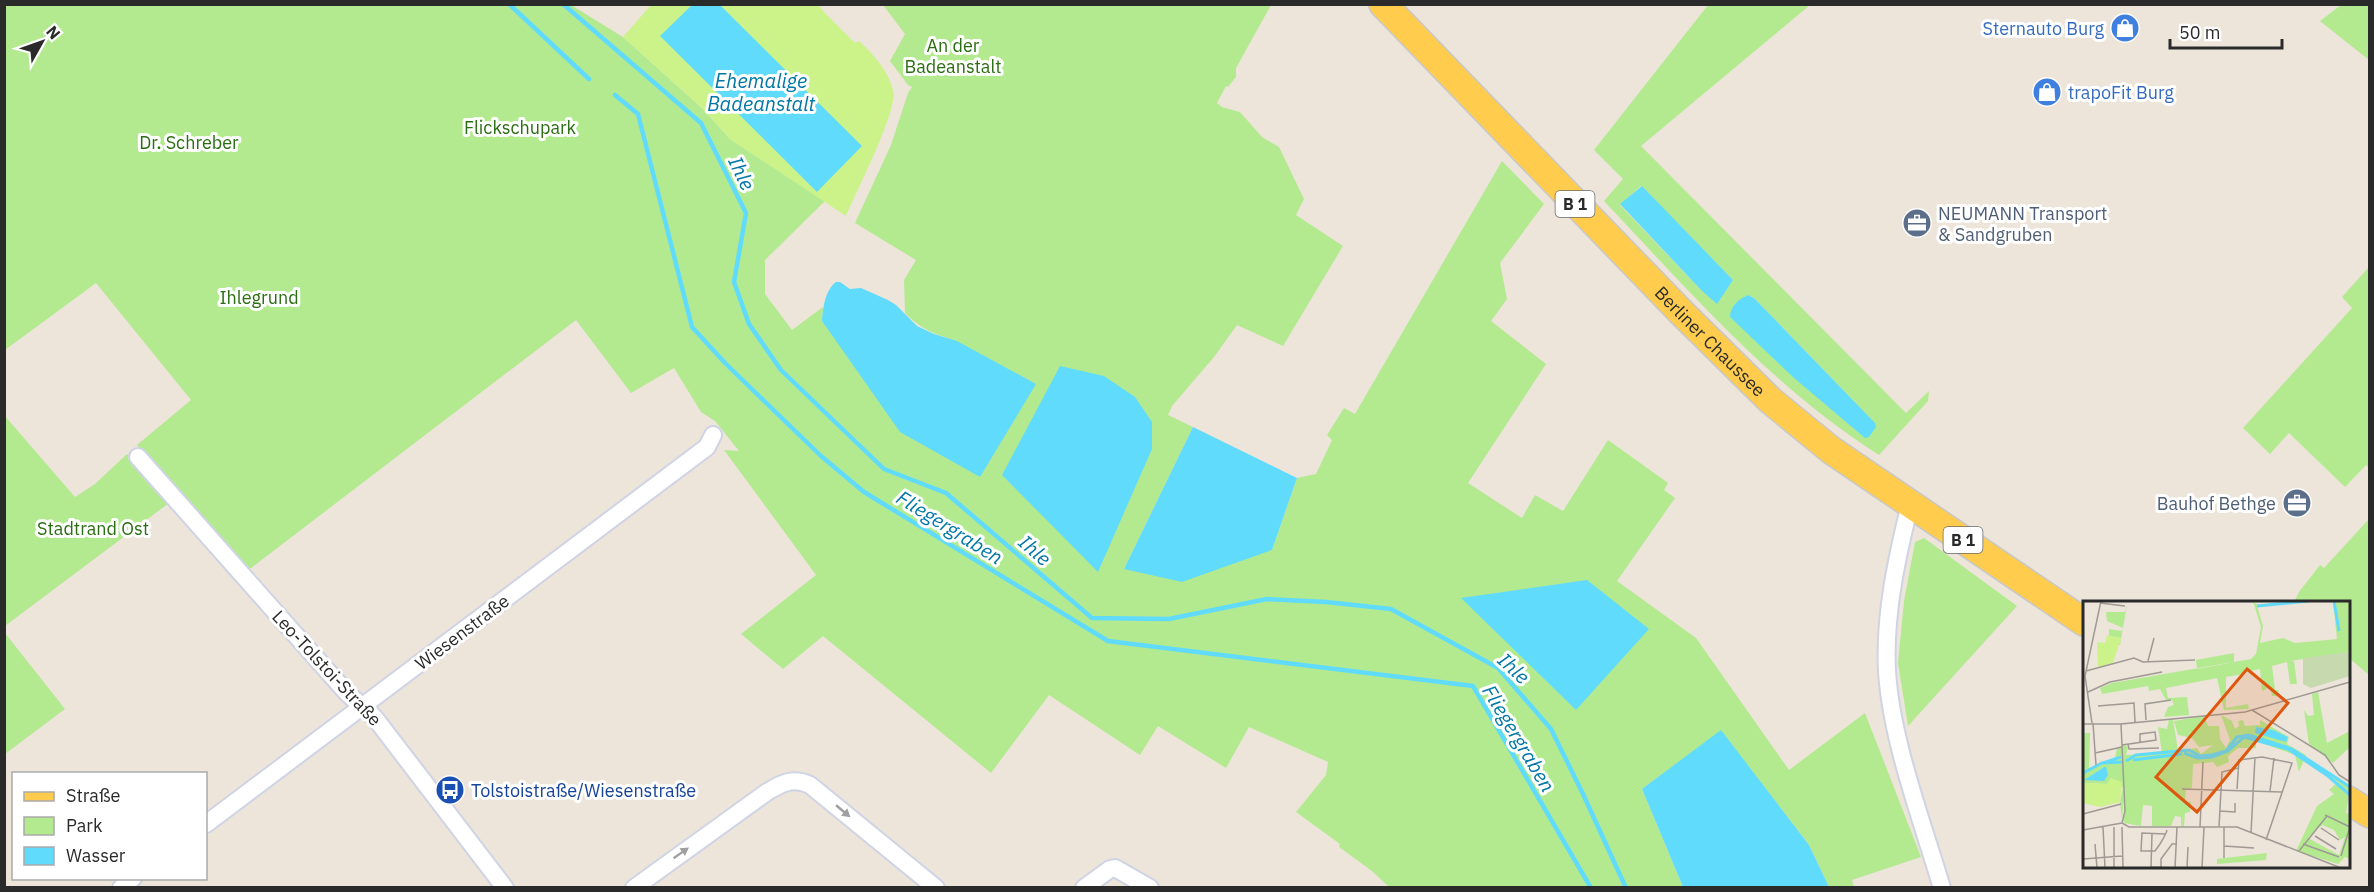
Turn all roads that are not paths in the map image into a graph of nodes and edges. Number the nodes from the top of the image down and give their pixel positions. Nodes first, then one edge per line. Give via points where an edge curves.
1 (1383, 4) edge
2 (713, 435) dead end
3 (138, 457) dead end
4 (1910, 504) junction
5 (2083, 621) edge
6 (363, 706) junction
7 (2350, 801) edge
8 (2370, 814) edge
9 (207, 823) edge
10 (505, 888) edge
11 (634, 888) edge
12 (936, 888) edge
13 (1084, 888) edge
14 (1150, 888) edge
15 (1942, 888) edge

1 - 4 main road, Berliner Chaussee / B 1 via 1770,400 1831,450
2 - 6 street, Wiesenstraße via 707,447
3 - 6 street, Leo-Tolstoi-Straße via 347,693
4 - 5 main road, Berliner Chaussee / B 1
4 - 15 street via 1887,634 1887,673 1905,763
6 - 9 street, Wiesenstraße
6 - 10 street, Leo-Tolstoi-Straße
7 - 8 main road
11 -> 12 street via 767,792 795,780 818,790
13 - 14 street via 1115,868

